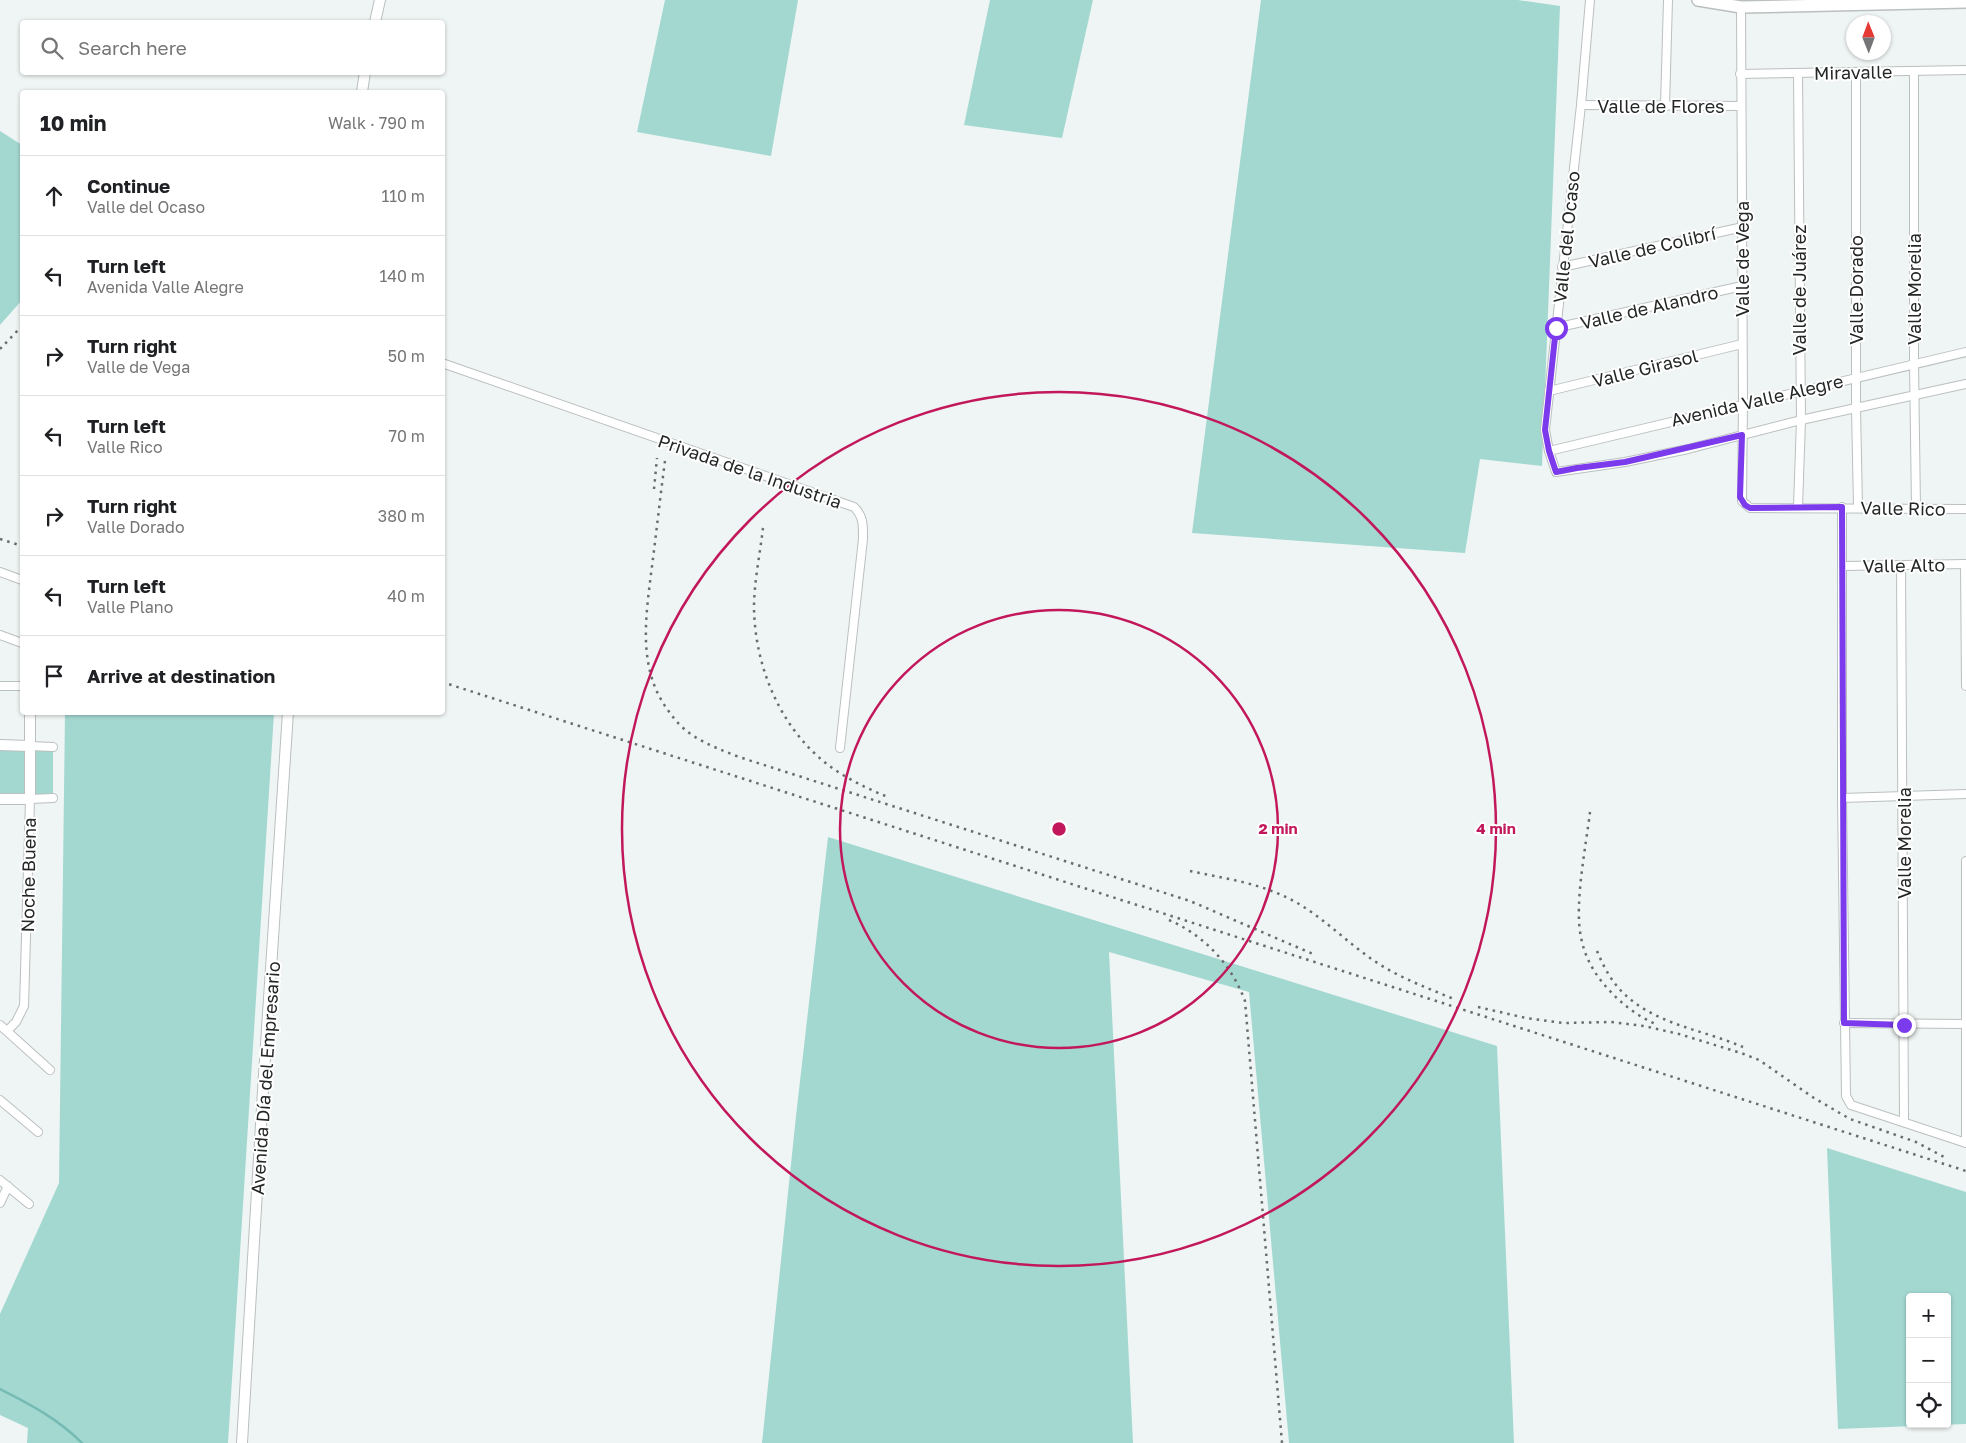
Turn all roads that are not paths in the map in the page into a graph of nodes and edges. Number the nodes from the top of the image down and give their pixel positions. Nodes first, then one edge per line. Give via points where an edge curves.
1 (380, 0) edge
2 (1590, 0) edge
3 (1668, 0) edge
4 (1698, 0) edge
5 (1966, 2) edge
6 (1741, 6) junction
7 (375, 20) edge
8 (1966, 70) edge
9 (1914, 71) junction
10 (1856, 72) junction
11 (1798, 73) junction
12 (1740, 74) junction
13 (365, 75) edge
14 (362, 90) edge
15 (1581, 105) junction
16 (1665, 106) junction
17 (1741, 106) junction
18 (1743, 227) junction
19 (1562, 267) junction
20 (1742, 286) junction
21 (1556, 328) junction
22 (1742, 344) junction
23 (1966, 352) edge
24 (1914, 363) junction
25 (445, 364) edge
26 (1856, 377) junction
27 (1966, 384) edge
28 (1800, 390) junction
29 (1549, 391) junction
30 (1914, 395) junction
31 (1743, 403) junction
32 (1856, 408) junction
33 (1800, 420) junction
34 (1742, 435) junction
35 (1549, 451) junction
36 (1556, 472) joint
37 (1798, 507) junction
38 (1842, 507) junction
39 (1858, 507) junction
40 (1750, 508) joint
41 (1916, 508) junction
42 (1966, 509) edge
43 (1965, 564) edge
44 (1901, 565) junction
45 (1842, 566) junction
46 (0, 572) edge
47 (20, 579) edge
48 (1966, 622) edge
49 (0, 635) edge
50 (20, 642) edge
51 (1966, 680) edge
52 (0, 686) edge
53 (20, 686) edge
54 (1966, 686) edge
55 (30, 715) edge
56 (288, 715) edge
57 (0, 745) edge
58 (30, 746) junction
59 (53, 747) dead end
60 (840, 748) dead end
61 (1966, 794) edge
62 (1904, 797) junction
63 (30, 798) junction
64 (53, 798) dead end
65 (1842, 798) junction
66 (0, 799) edge
67 (1966, 861) edge
68 (1966, 910) edge
69 (1966, 967) edge
70 (1844, 1023) junction
71 (1966, 1024) edge
72 (0, 1025) edge
73 (1904, 1025) junction
74 (6, 1031) junction
75 (50, 1070) dead end
76 (0, 1100) edge
77 (1904, 1121) junction
78 (38, 1132) dead end
79 (1966, 1143) edge
80 (0, 1180) edge
81 (8, 1186) junction
82 (0, 1203) edge
83 (29, 1204) dead end
84 (242, 1443) edge

1 - 7 street
2 - 15 street, Valle del Ocaso
3 - 16 street
4 - 6 main road
5 - 6 main road
6 - 12 street, Valle de Vega
8 - 9 street, Miravalle
9 - 10 street, Miravalle
9 - 24 street, Valle Morelia
10 - 11 street, Miravalle
10 - 26 street, Valle Dorado
11 - 12 street, Miravalle
11 - 28 street, Valle de Juárez
12 - 17 street, Valle de Vega
13 - 14 street
15 - 16 street, Valle de Flores
15 - 19 street, Valle del Ocaso
16 - 17 street, Valle de Flores
17 - 18 street, Valle de Vega
18 - 19 street, Valle de Colibrí
18 - 20 street, Valle de Vega
19 - 21 street, Valle del Ocaso
20 - 21 street, Valle de Alandro
20 - 22 street, Valle de Vega
21 - 29 street, Valle del Ocaso
22 - 29 street, Valle Girasol
22 - 31 street, Valle de Vega
23 - 24 street, Avenida Valle Alegre
24 - 26 street, Avenida Valle Alegre
24 - 30 street, Valle Morelia
25 - 60 street, Privada de la Industria via 854,507 861,514 863,540
26 - 28 street, Avenida Valle Alegre
26 - 32 street, Valle Dorado
27 - 30 street, Avenida Valle Alegre
28 - 31 street, Avenida Valle Alegre
28 - 33 street, Valle de Juárez
29 - 35 street, Valle del Ocaso via 1545,430
30 - 32 street, Avenida Valle Alegre
30 - 41 street, Valle Morelia
31 - 34 street, Valle de Vega
31 - 35 street, Avenida Valle Alegre
32 - 33 street, Avenida Valle Alegre
32 - 39 street, Valle Dorado
33 - 34 street, Avenida Valle Alegre
33 - 37 street, Valle de Juárez
34 - 36 street, Avenida Valle Alegre via 1625,462
34 - 40 street, Valle de Vega via 1740,497
35 - 36 street, Valle del Ocaso
37 - 38 street, Valle Rico
37 - 40 street, Valle Rico
38 - 39 street, Valle Rico
38 - 45 street
39 - 41 street, Valle Rico
41 - 42 street, Valle Rico
43 - 44 street, Valle Alto
43 - 48 street
44 - 45 street, Valle Alto
44 - 62 street, Valle Morelia
45 - 65 street
46 - 47 street
48 - 51 street
49 - 50 street
51 - 54 street
52 - 53 street
55 - 58 street, Noche Buena
56 - 84 street, Avenida Día del Empresario
57 - 58 street
58 - 59 street
58 - 63 street, Noche Buena
61 - 62 street
62 - 65 street
62 - 73 street, Valle Morelia
63 - 64 street
63 - 66 street
63 - 74 street, Noche Buena via 24,1006 16,1022
65 - 70 street
67 - 68 street
68 - 69 street
69 - 71 street
70 - 73 street
70 - 77 street via 1845,1092 1851,1105
71 - 73 street
71 - 79 street
72 - 74 street
73 - 77 street, Valle Morelia
74 - 75 street
76 - 78 street
77 - 79 street
80 - 81 street
81 - 82 street
81 - 83 street

